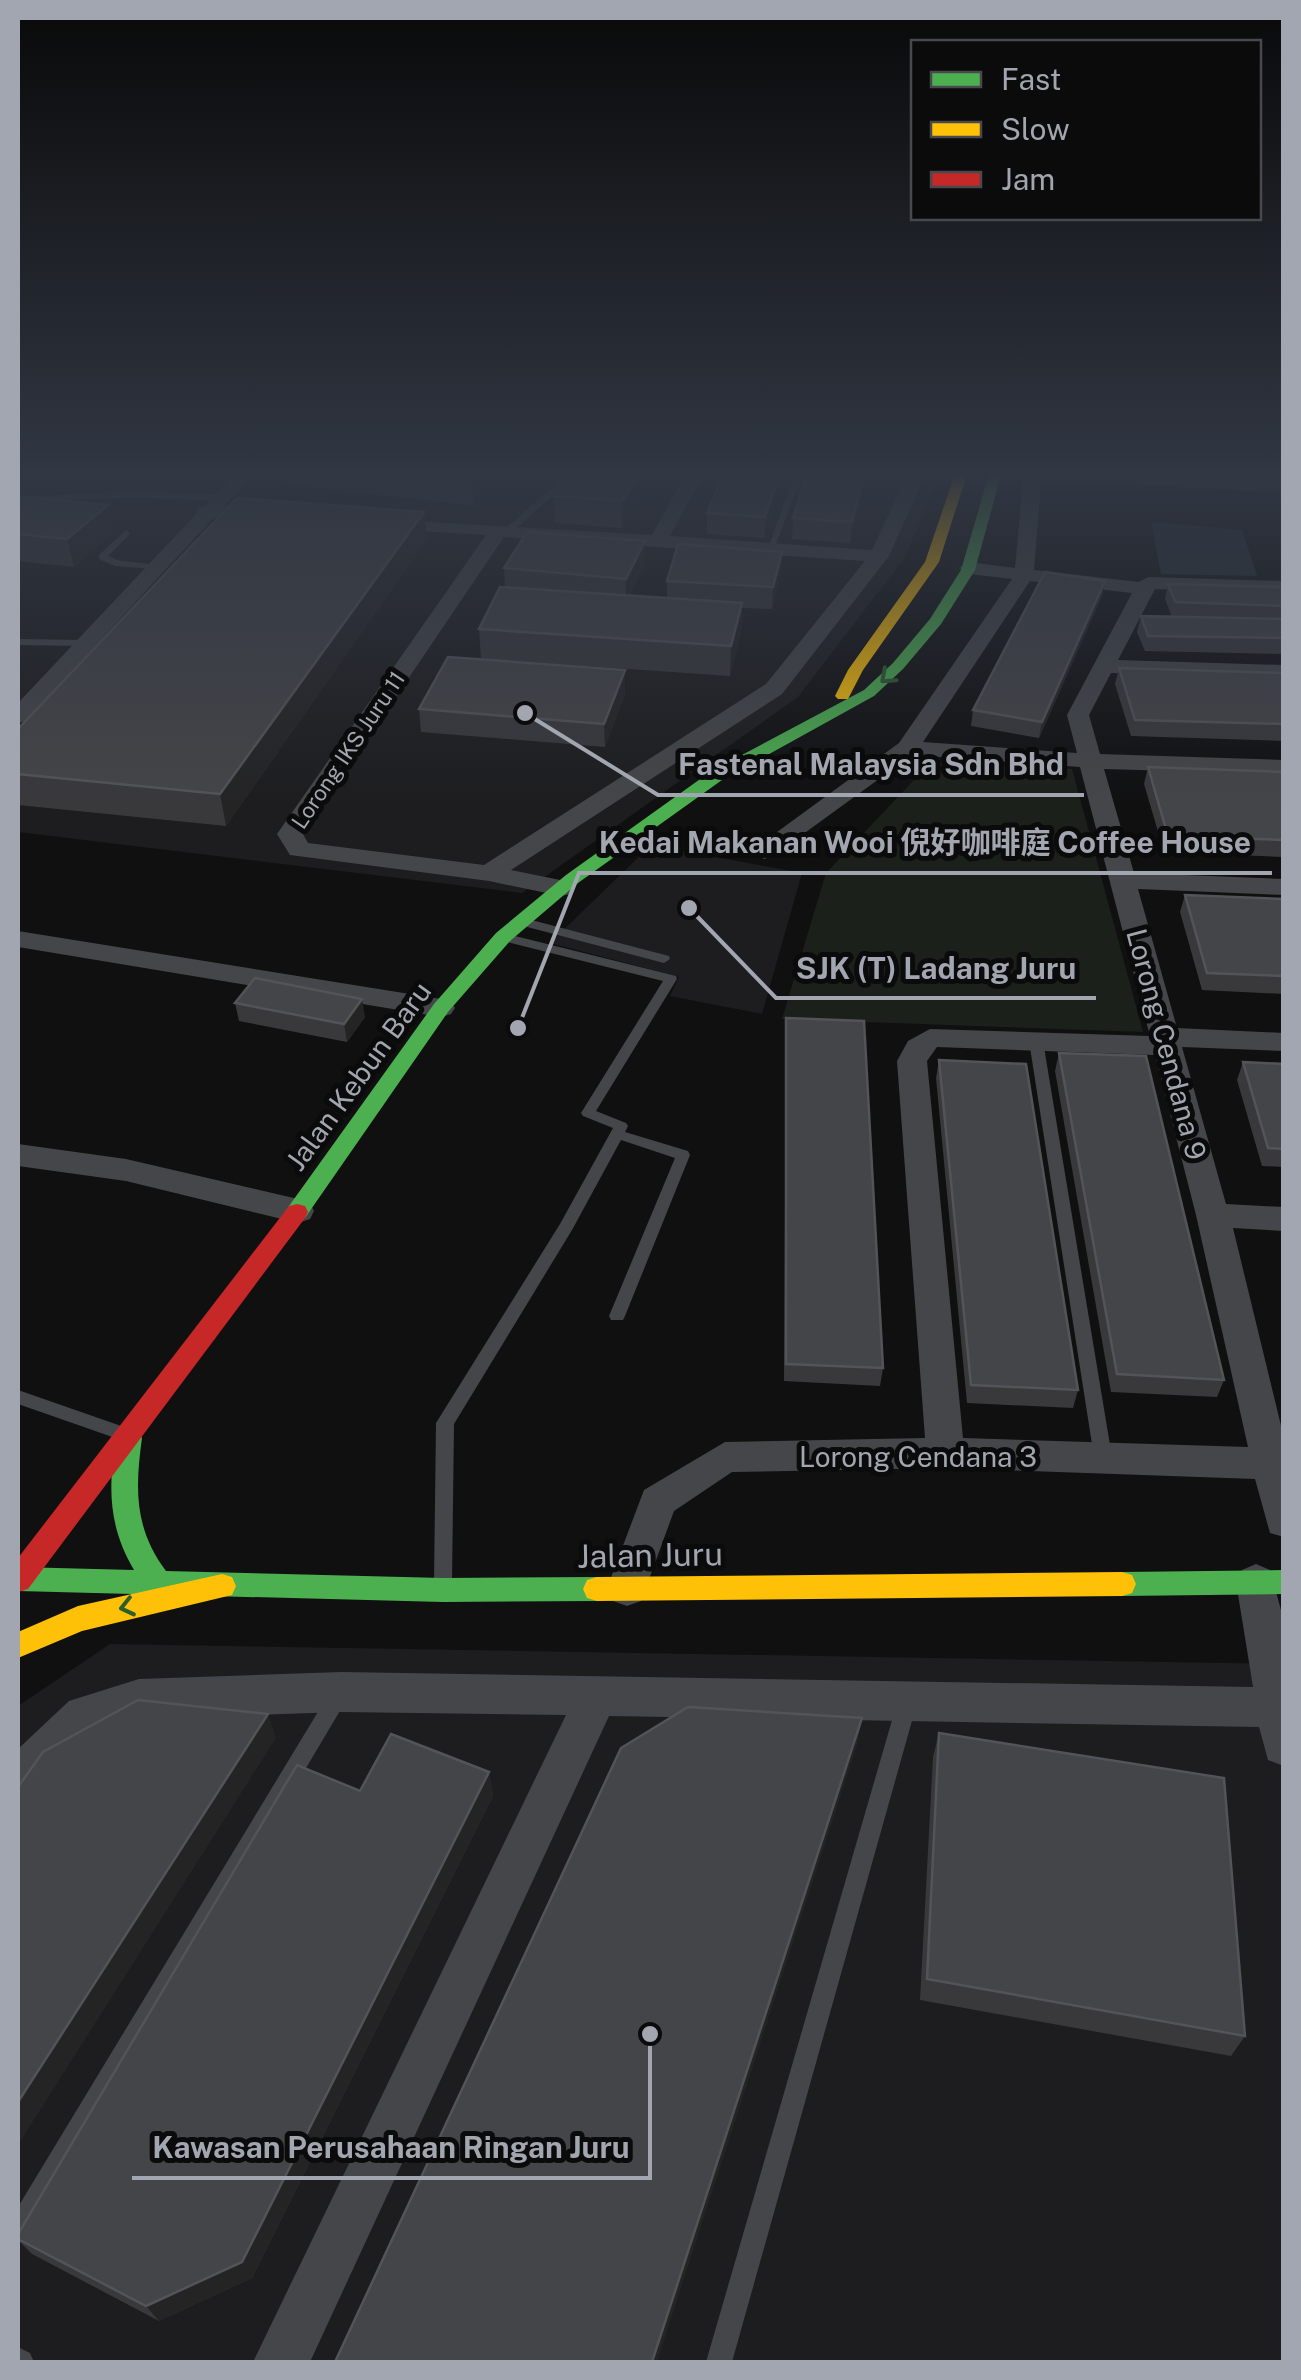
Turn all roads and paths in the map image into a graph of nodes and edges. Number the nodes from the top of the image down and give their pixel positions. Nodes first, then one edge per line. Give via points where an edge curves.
1 (140, 582) edge
2 (467, 582) edge
3 (858, 582) edge
4 (918, 582) edge
5 (960, 582) edge
6 (1020, 582) edge
7 (1099, 582) edge
8 (1147, 586) junction
9 (1284, 587) edge
10 (18, 642) edge
11 (85, 643) junction
12 (1103, 666) junction
13 (1284, 672) edge
14 (839, 708) junction
15 (18, 716) edge
16 (907, 748) junction
17 (1089, 761) junction
18 (1284, 767) edge
19 (764, 851) dead end
20 (489, 872) junction
21 (1122, 880) junction
22 (1284, 887) edge
23 (561, 888) junction
24 (512, 929) junction
25 (18, 939) edge
26 (664, 959) dead end
27 (441, 1008) junction
28 (1036, 1041) junction
29 (1167, 1042) junction
30 (1284, 1042) edge
31 (617, 1134) junction
32 (18, 1155) edge
33 (298, 1211) junction
34 (1213, 1215) junction
35 (1284, 1219) edge
36 (618, 1316) dead end
37 (18, 1397) edge
38 (129, 1436) junction
39 (945, 1453) junction
40 (1103, 1457) junction
41 (1277, 1464) edge
42 (1284, 1520) edge
43 (18, 1579) edge
44 (1270, 1582) edge
45 (160, 1584) junction
46 (222, 1586) junction
47 (626, 1588) junction
48 (443, 1590) junction
49 (18, 1644) edge
50 (341, 1692) junction
51 (597, 1696) junction
52 (907, 1701) junction
53 (1281, 1726) edge
54 (18, 1779) edge
55 (18, 2230) edge
56 (281, 2362) edge
57 (720, 2362) edge

1 - 11 street
2 - 20 street, Lorong IKS Juru 11 via 290,834 300,850
3 - 20 street via 774,689
4 - 14 street via 856,670
5 -> 14 street, Jalan Kebun Baru via 920,644 869,693
6 - 16 street
7 - 8 street
8 - 9 street
8 - 12 street, Lorong Cendana 9 via 1138,622
10 - 11 lane
11 - 15 street
12 - 13 street
12 - 17 street, Lorong Cendana 9 via 1078,715
14 - 23 street, Jalan Kebun Baru via 716,776
16 - 17 street
16 - 19 street
17 - 18 street
17 - 21 street, Lorong Cendana 9
20 - 23 street, Lorong IKS Juru 11
21 - 22 street
21 - 29 street, Lorong Cendana 9
23 - 24 street, Jalan Kebun Baru
24 - 26 lane
24 - 27 street, Jalan Kebun Baru
24 - 31 lane via 671,979 588,1113 622,1126
25 - 27 street
27 - 33 street, Jalan Kebun Baru
28 - 29 street
28 - 39 street via 930,1038 912,1060
28 - 40 lane
29 - 30 street
29 - 34 street, Lorong Cendana 9
31 - 36 lane via 682,1155
31 - 48 lane via 445,1423
32 - 33 street via 126,1170
33 - 38 street, Jalan Kebun Baru
34 - 35 street
34 - 41 street, Lorong Cendana 9
37 - 38 lane
38 - 43 street, Jalan Kebun Baru
38 - 45 street via 120,1497 124,1528 134,1555
39 - 40 street, Lorong Cendana 3
39 - 47 street, Lorong Cendana 3 via 725,1457 658,1501
40 - 41 street, Lorong Cendana 3
41 - 42 street, Lorong Cendana 9
43 - 45 street, Jalan Juru
44 - 47 street, Jalan Juru
44 - 53 street
45 - 46 street, Jalan Juru
46 - 48 street, Jalan Juru
46 -> 49 street via 78,1619
47 - 48 street, Jalan Juru
50 - 51 street
50 - 54 street via 140,1699 84,1715
50 - 55 lane
51 - 52 street
51 - 56 street
52 - 53 street
52 - 57 lane

